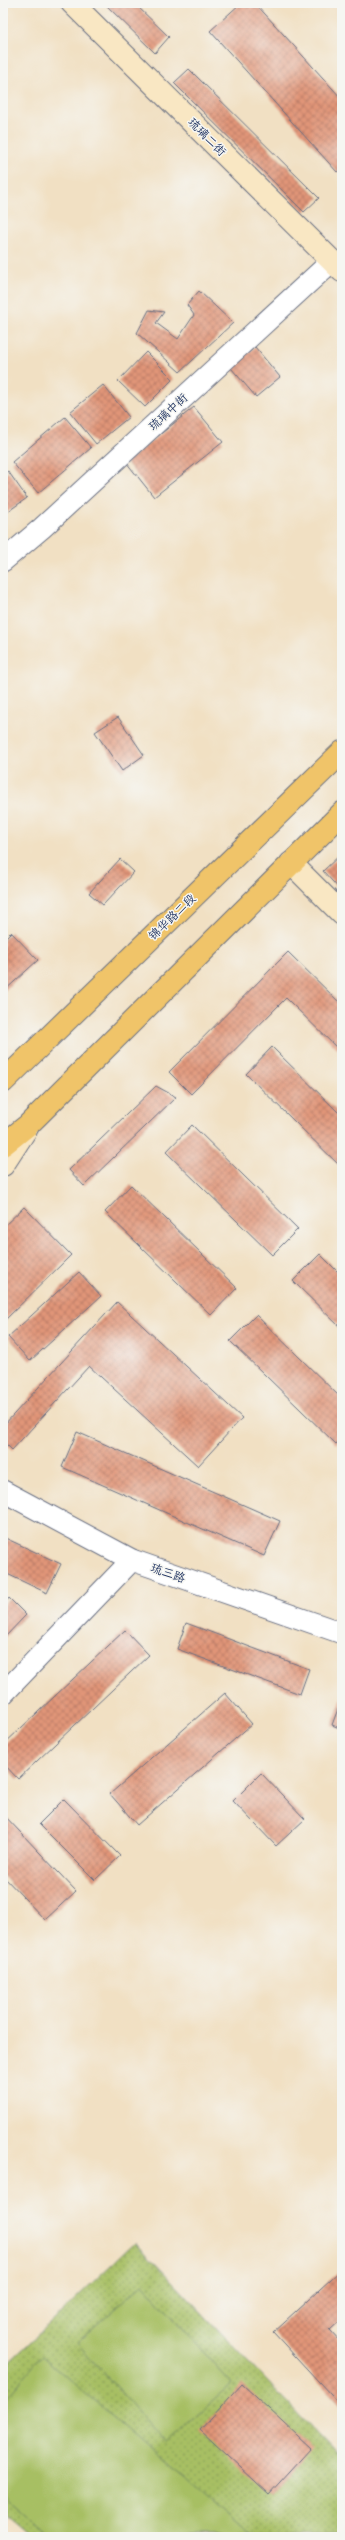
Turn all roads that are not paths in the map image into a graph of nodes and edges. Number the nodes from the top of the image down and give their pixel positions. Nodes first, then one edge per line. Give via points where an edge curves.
1 (72, 3) edge
2 (339, 261) edge
3 (3, 561) edge
4 (342, 752) edge
5 (342, 813) edge
6 (291, 863) junction
7 (342, 914) edge
8 (3, 1082) edge
9 (28, 1125) junction
10 (3, 1145) edge
11 (3, 1165) edge
12 (3, 1491) edge
13 (132, 1560) junction
14 (342, 1633) edge
15 (3, 1694) edge

1 - 2 street, 琉璃二街
2 - 3 street, 琉璃中街
4 - 8 main road, 锦华路二段
5 - 6 main road
6 - 7 street
6 - 9 main road
9 - 10 main road
9 - 11 street
12 - 13 street, 琉三路
13 - 14 street, 琉三路
13 - 15 street

